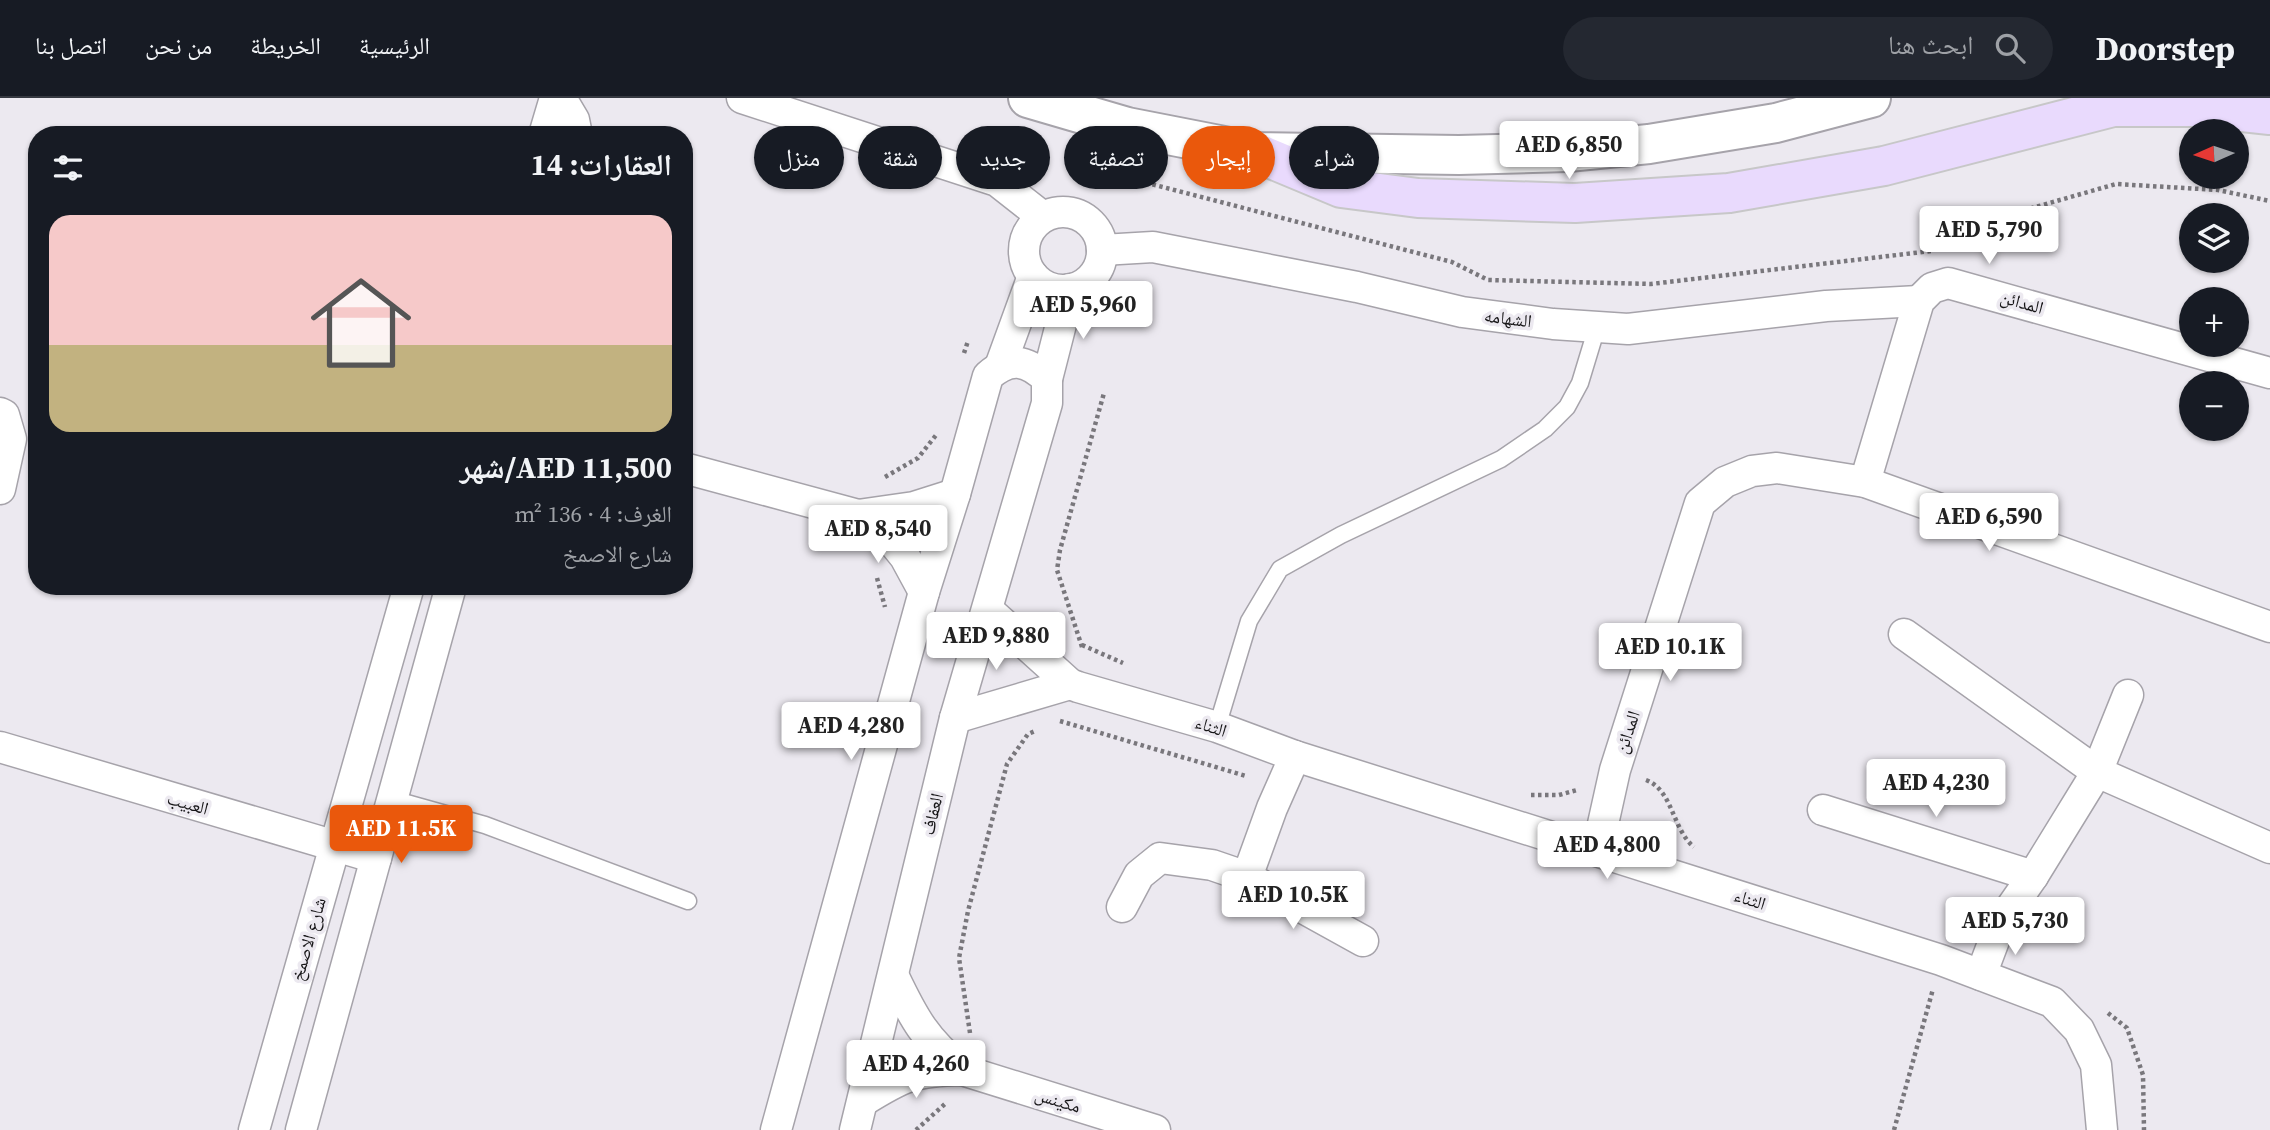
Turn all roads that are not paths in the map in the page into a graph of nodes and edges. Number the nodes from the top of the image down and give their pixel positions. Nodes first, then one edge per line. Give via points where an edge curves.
1 (555, 98) edge
2 (561, 98) edge
3 (742, 98) edge
4 (1028, 98) edge
5 (1871, 98) edge
6 (2270, 115) edge
7 (547, 126) edge
8 (575, 126) edge
9 (1182, 138) edge
10 (1275, 152) edge
11 (1275, 160) edge
12 (1043, 217) junction
13 (1102, 250) junction
14 (1033, 276) junction
15 (1070, 289) junction
16 (1919, 301) junction
17 (1597, 327) junction
18 (1001, 365) junction
19 (2270, 373) edge
20 (1047, 379) junction
21 (0, 413) edge
22 (693, 470) edge
23 (1865, 482) junction
24 (0, 489) edge
25 (956, 494) junction
26 (858, 514) junction
27 (924, 592) junction
28 (406, 595) edge
29 (449, 595) edge
30 (988, 610) junction
31 (2270, 626) edge
32 (1904, 634) dead end
33 (1074, 685) junction
34 (2128, 695) dead end
35 (955, 718) junction
36 (1217, 727) junction
37 (0, 747) edge
38 (1295, 756) junction
39 (2097, 772) junction
40 (393, 799) junction
41 (1823, 810) dead end
42 (335, 846) junction
43 (2270, 848) edge
44 (1597, 851) junction
45 (376, 858) junction
46 (2034, 876) junction
47 (1247, 877) junction
48 (688, 901) dead end
49 (1122, 907) dead end
50 (1363, 941) dead end
51 (1981, 975) junction
52 (894, 976) junction
53 (967, 1071) junction
54 (863, 1101) junction
55 (254, 1130) edge
56 (301, 1130) edge
57 (776, 1130) edge
58 (855, 1130) edge
59 (1155, 1130) edge
60 (2102, 1130) edge

1 - 7 street
2 - 8 street
3 - 12 street via 997,181
4 - 9 main road
5 - 10 main road via 1776,123 1567,152
6 - 11 main road via 2197,107 2113,107 1884,166 1729,193 1575,203 1418,198 1341,188
12 - 13 street via 1055,212 1082,217 1092,225
12 - 14 street via 1032,226 1023,251
13 - 15 street via 1093,275
13 - 17 street, الشهامه via 1153,247 1462,312
14 - 15 street via 1044,285
14 - 18 street
15 - 20 street, العفاف
16 - 17 street, الشهامه via 1826,306 1628,329
16 - 19 street, المدائن via 1932,288 1948,283
16 - 23 street
17 - 36 lane via 1567,407 1545,429 1501,460 1280,569 1249,621
18 - 20 street via 1021,362
18 - 25 street via 988,376
20 - 30 street, العفاف via 1047,403
21 - 24 street via 11,439
22 - 26 street
23 - 31 street, المدائن
23 - 44 street, المدائن via 1777,468 1752,471 1725,482 1700,503 1615,770
25 - 26 street via 914,507
25 - 27 street
26 - 27 street via 884,531
27 - 57 street
28 - 42 street, شارع الاصمخ
29 - 40 street
30 - 33 street, الثناء
30 - 35 street, العفاف
32 - 39 street
33 - 35 street
33 - 36 street, الثناء
34 - 39 street
35 - 52 street, العفاف
36 - 38 street, الثناء
37 - 42 street, العبيب
38 - 44 street, الثناء
38 - 47 street
39 - 43 street
39 - 46 street
40 - 45 street
40 - 48 lane via 485,825
41 - 46 street
42 - 45 street, العبيب
42 - 55 street, شارع الاصمخ
44 - 51 street, الثناء
45 - 56 street
46 - 51 street via 2001,922
47 - 49 street via 1212,865 1160,858 1139,875
47 - 50 street
51 - 60 street, الثناء via 2052,1002 2079,1030 2096,1065
52 - 53 street, مكينس via 928,1038
52 - 54 street, العفاف
53 - 54 street, مكينس via 930,1070 901,1078
53 - 59 street, مكينس
54 - 58 street, العفاف

